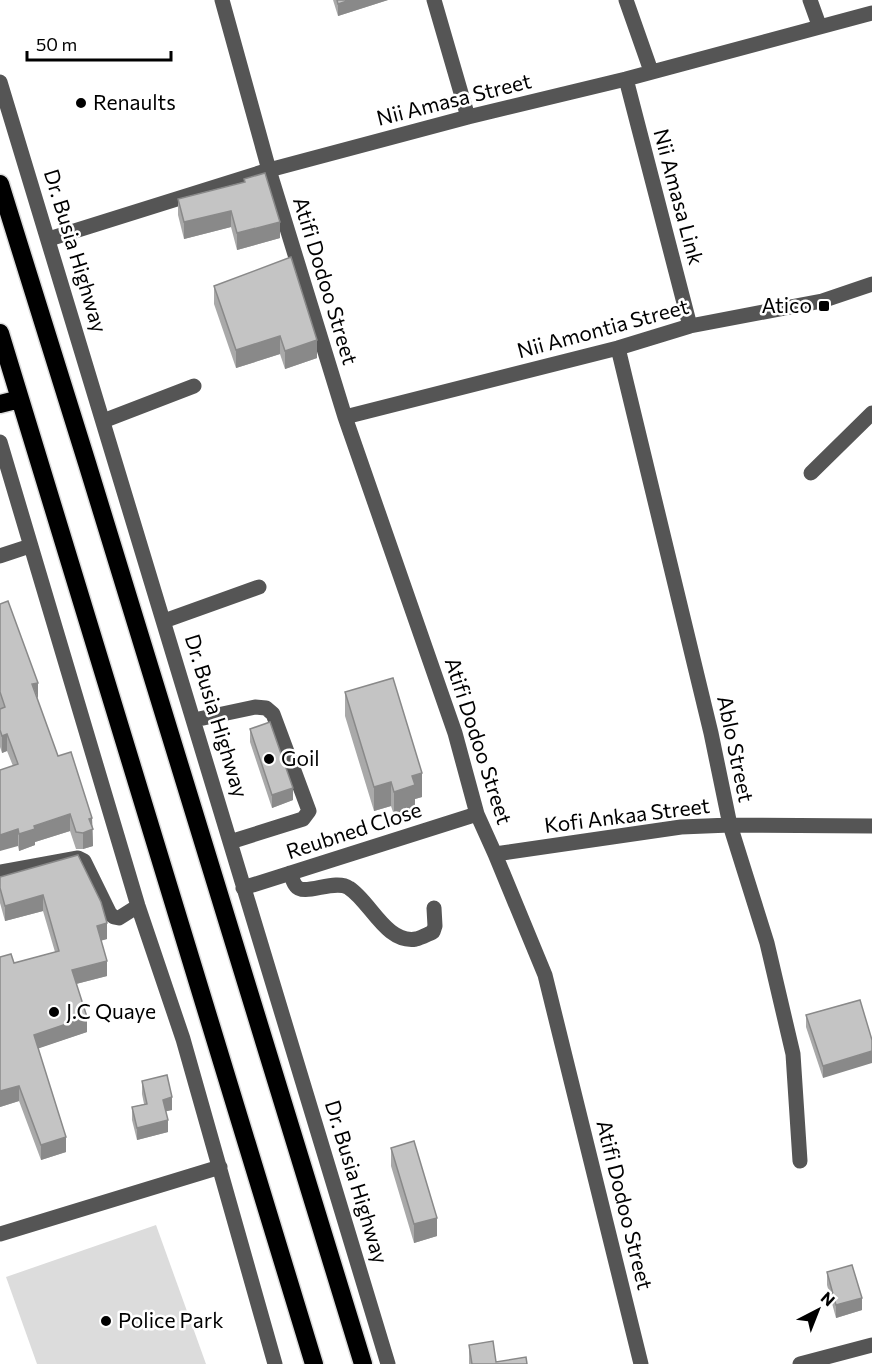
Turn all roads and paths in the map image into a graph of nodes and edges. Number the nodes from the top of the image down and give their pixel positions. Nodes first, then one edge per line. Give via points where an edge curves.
1 (222, 0) edge
2 (434, 0) edge
3 (627, 0) edge
4 (810, 0) edge
5 (872, 13) edge
6 (819, 25) junction
7 (651, 71) junction
8 (626, 79) junction
9 (0, 82) edge
10 (468, 117) junction
11 (269, 170) junction
12 (0, 184) edge
13 (49, 239) junction
14 (871, 285) edge
15 (690, 326) junction
16 (0, 333) edge
17 (618, 348) junction
18 (194, 386) dead end
19 (20, 399) junction
20 (0, 404) edge
21 (872, 413) edge
22 (345, 417) junction
23 (104, 421) junction
24 (0, 442) edge
25 (811, 473) dead end
26 (30, 546) junction
27 (0, 556) edge
28 (259, 587) dead end
29 (164, 621) junction
30 (194, 720) junction
31 (477, 814) junction
32 (730, 825) junction
33 (872, 826) edge
34 (230, 842) junction
35 (495, 854) junction
36 (0, 872) edge
37 (290, 873) junction
38 (243, 888) junction
39 (138, 906) junction
40 (434, 908) dead end
41 (800, 1161) dead end
42 (220, 1167) junction
43 (0, 1234) edge
44 (872, 1346) edge
45 (275, 1364) edge
46 (314, 1364) edge
47 (363, 1364) edge
48 (388, 1364) edge
49 (641, 1364) edge
50 (800, 1364) edge

1 - 11 street, Atifi Dodoo Street
2 - 10 street
3 - 7 street
4 - 6 street
5 - 6 street, Nii Amasa Street
6 - 7 street, Nii Amasa Street
7 - 8 street, Nii Amasa Street
8 - 10 street, Nii Amasa Street
8 - 15 street, Nii Amasa Link
9 - 13 street, Dr. Busia Highway
10 - 11 street, Nii Amasa Street
11 - 13 street, Nii Amasa Street
11 - 22 street, Atifi Dodoo Street
12 - 47 highway
13 - 23 street, Dr. Busia Highway
14 - 15 street, Nii Amontia Street via 822,301
15 - 17 street, Nii Amontia Street
16 - 19 highway
17 - 22 street, Nii Amontia Street
17 - 32 street, Ablo Street
18 - 23 street
19 - 20 highway
19 - 46 highway
21 - 25 street
22 - 31 street, Atifi Dodoo Street via 455,734
23 - 29 street, Dr. Busia Highway
24 - 26 street
26 - 27 street
26 - 39 street
28 - 29 street
29 - 30 street, Dr. Busia Highway
30 - 34 street, Dr. Busia Highway
30 - 34 street via 266,708 273,714 309,811 303,819
31 - 35 street, Atifi Dodoo Street
31 - 37 street, Reubned Close
32 - 33 street, Kofi Ankaa Street
32 - 35 street, Kofi Ankaa Street via 681,827
32 - 41 street, Ablo Street via 767,943 793,1054
34 - 38 street, Dr. Busia Highway
35 - 49 street, Atifi Dodoo Street via 544,975
36 - 39 street via 78,858 84,861 110,914 119,918
37 - 38 street, Reubned Close
37 - 40 street via 296,886 303,890 339,884 349,888 401,938 416,939 433,932
38 - 48 street, Dr. Busia Highway
39 - 42 street via 183,1039
42 - 43 street
42 - 45 street
44 - 50 street

